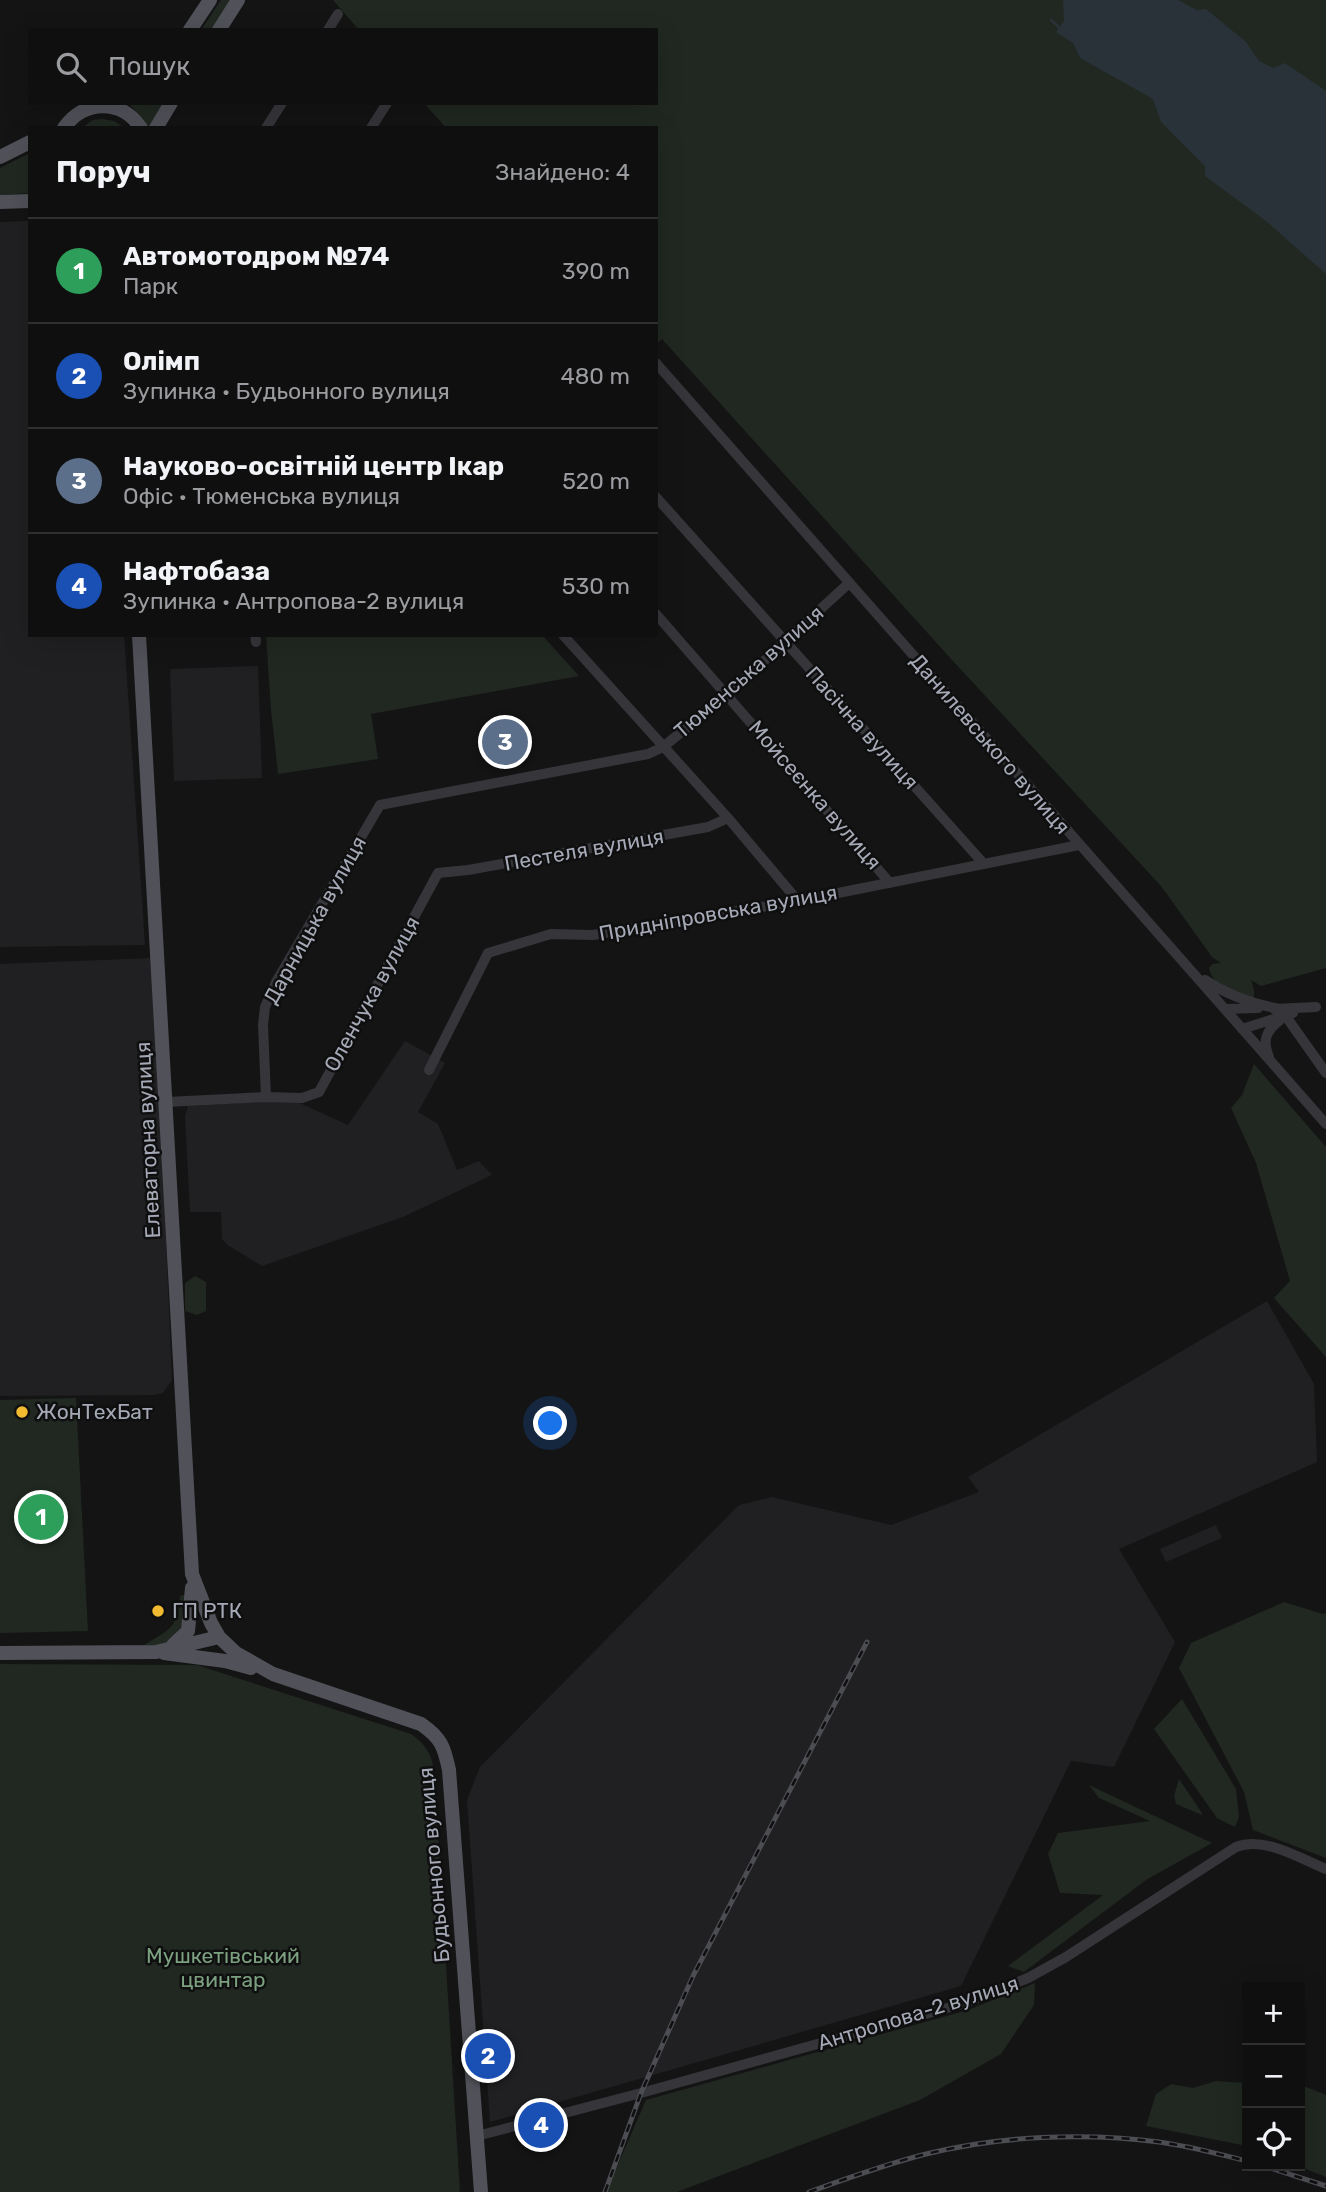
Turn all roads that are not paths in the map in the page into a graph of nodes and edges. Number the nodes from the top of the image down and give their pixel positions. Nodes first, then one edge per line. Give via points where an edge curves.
1 (210, 0) edge
2 (238, 0) edge
3 (338, 14) dead end
4 (191, 28) edge
5 (220, 28) edge
6 (329, 28) edge
7 (99, 105) edge
8 (106, 105) edge
9 (170, 105) edge
10 (281, 105) edge
11 (386, 105) edge
12 (65, 126) edge
13 (139, 126) edge
14 (157, 126) edge
15 (268, 126) edge
16 (372, 126) edge
17 (28, 143) edge
18 (0, 158) edge
19 (0, 201) edge
20 (28, 201) edge
21 (658, 365) edge
22 (658, 499) edge
23 (849, 583) junction
24 (658, 616) edge
25 (139, 637) edge
26 (565, 637) edge
27 (785, 642) junction
28 (728, 694) junction
29 (663, 747) junction
30 (728, 818) junction
31 (367, 826) joint
32 (1079, 845) junction
33 (984, 864) junction
34 (438, 873) joint
35 (890, 883) junction
36 (798, 901) junction
37 (1193, 972) junction
38 (1321, 1005) edge
39 (1225, 1009) junction
40 (1282, 1012) junction
41 (1242, 1029) junction
42 (1271, 1063) junction
43 (429, 1070) dead end
44 (1326, 1073) edge
45 (266, 1097) junction
46 (167, 1102) junction
47 (1326, 1124) edge
48 (192, 1574) junction
49 (219, 1637) junction
50 (156, 1652) junction
51 (0, 1653) edge
52 (273, 1674) junction
53 (1326, 1869) edge
54 (477, 2136) junction
55 (481, 2192) edge

1 - 4 main road
2 - 5 main road
3 - 6 street
7 - 12 main road via 80,112
8 - 13 main road via 120,109
9 - 14 main road
10 - 15 street
11 - 16 street
17 - 18 main road
19 - 20 main road
21 - 23 street, Данилевського вулиця
22 - 27 street, Пасічна вулиця
23 - 27 street, Тюменська вулиця
23 - 32 street, Данилевського вулиця
24 - 28 street, Мойсеєнка вулиця
25 - 46 main road, Елеваторна вулиця
26 - 29 street
27 - 28 street, Тюменська вулиця
27 - 33 street, Пасічна вулиця
28 - 29 street, Тюменська вулиця
28 - 35 street, Мойсеєнка вулиця
29 - 30 street
29 - 31 street, Тюменська вулиця via 649,754 380,805
30 - 34 street, Пестеля вулиця via 708,827
30 - 36 street
31 - 45 street, Дарницька вулиця via 265,1007
32 - 33 street, Придніпровська вулиця
32 - 37 street, Данилевського вулиця
33 - 35 street, Придніпровська вулиця
34 - 45 street, Оленчука вулиця via 319,1092 302,1098
35 - 36 street, Придніпровська вулиця
36 - 43 street, Придніпровська вулиця via 593,935 551,934 488,953
37 - 39 street, Данилевського вулиця
37 - 40 street via 1223,992
38 - 40 street
39 - 40 street
39 - 41 street, Данилевського вулиця
40 - 41 street
40 - 42 street via 1267,1032
40 - 44 street
41 - 42 street, Данилевського вулиця
42 - 47 street, Данилевського вулиця
45 - 46 street, Оленчука вулиця
46 - 48 main road, Елеваторна вулиця
48 - 49 main road, Елеваторна вулиця
48 - 50 main road via 188,1631 176,1644
49 - 50 main road
49 - 52 main road, Будьонного вулиця via 236,1653
50 - 51 main road
50 - 52 main road via 225,1661
52 - 54 main road, Будьонного вулиця via 421,1724 436,1735 445,1750
53 - 54 street, Антропова-2 вулиця via 1249,1842 1066,1957 976,1998
54 - 55 main road, Будьонного вулиця

